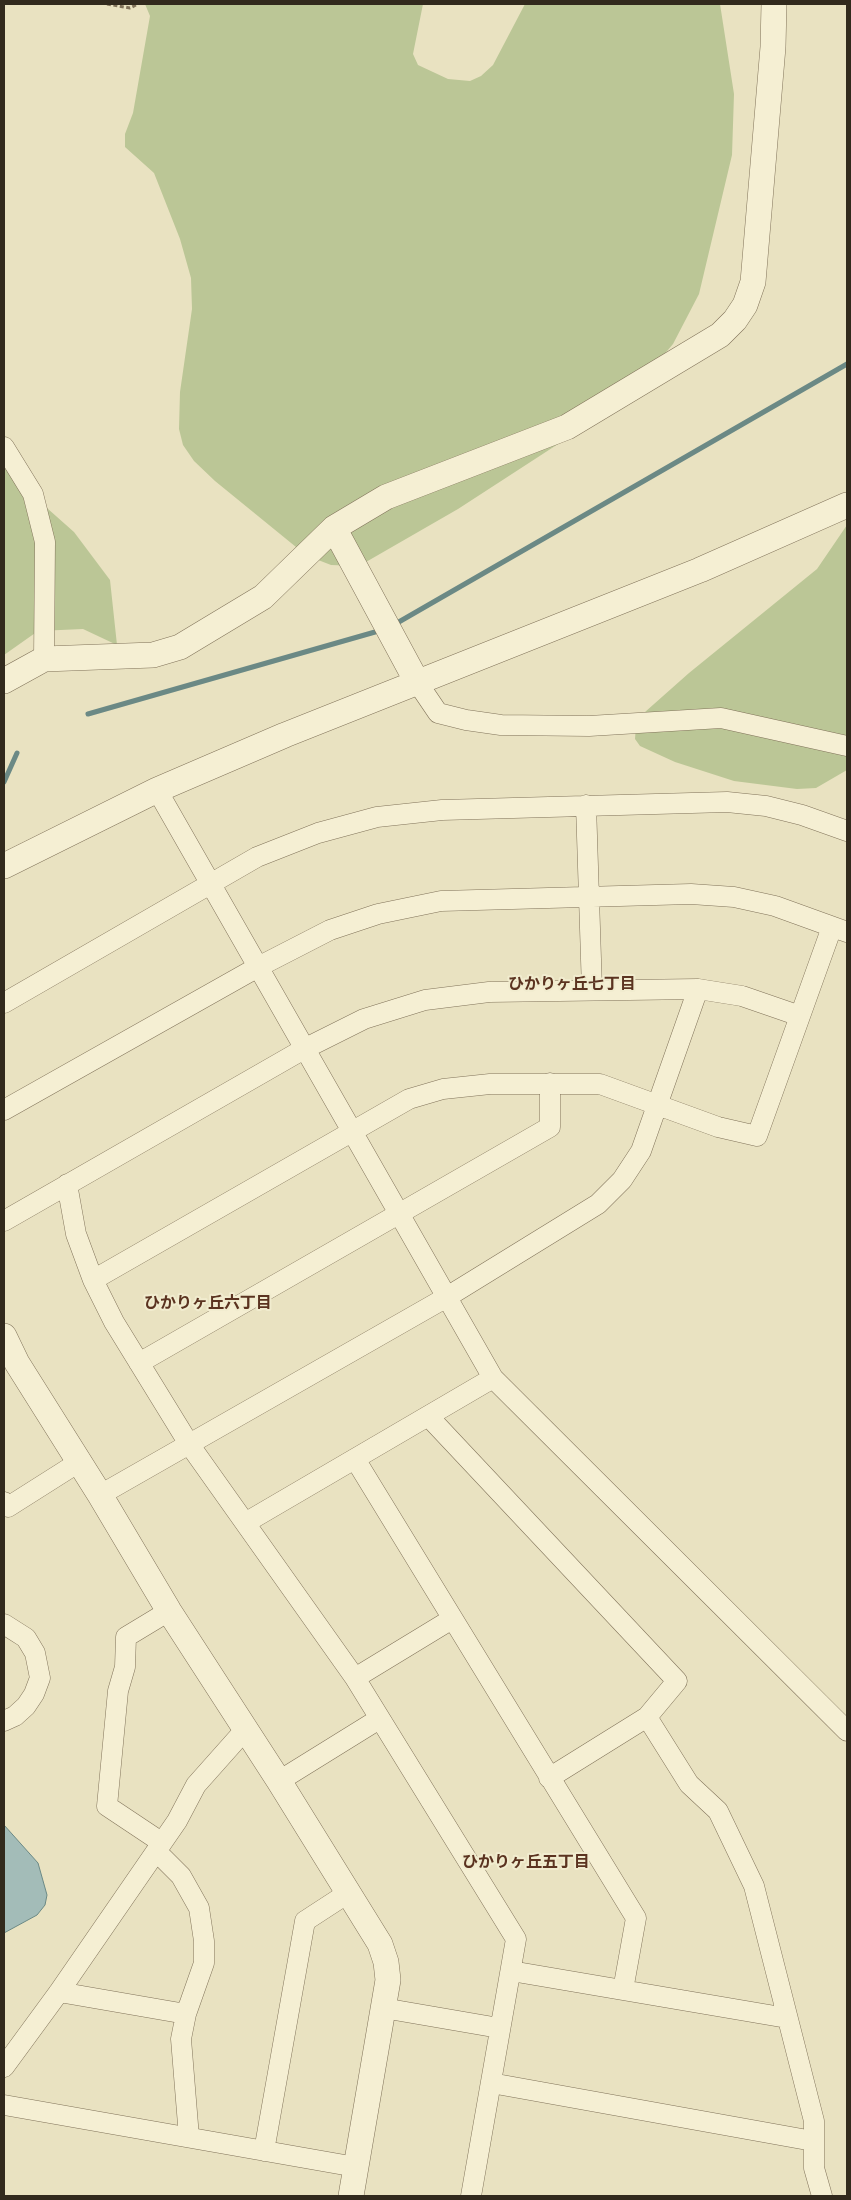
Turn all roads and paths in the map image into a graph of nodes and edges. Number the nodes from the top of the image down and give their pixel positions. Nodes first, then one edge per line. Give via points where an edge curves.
1 (107, 4) edge
2 (138, 4) edge
3 (774, 4) edge
4 (4, 447) edge
5 (847, 505) edge
6 (334, 528) junction
7 (44, 659) junction
8 (4, 681) edge
9 (417, 682) junction
10 (847, 746) edge
11 (157, 790) junction
12 (586, 805) junction
13 (847, 831) edge
14 (4, 866) edge
15 (210, 885) junction
16 (588, 897) junction
17 (840, 929) edge
18 (258, 967) junction
19 (698, 989) junction
20 (592, 990) junction
21 (4, 1003) edge
22 (800, 1016) junction
23 (304, 1049) junction
24 (550, 1083) junction
25 (658, 1105) junction
26 (4, 1110) edge
27 (352, 1132) junction
28 (67, 1184) junction
29 (400, 1214) junction
30 (4, 1221) edge
31 (93, 1280) junction
32 (447, 1296) junction
33 (4, 1336) edge
34 (139, 1363) junction
35 (493, 1378) junction
36 (428, 1417) junction
37 (189, 1444) junction
38 (355, 1459) junction
39 (79, 1462) junction
40 (100, 1495) junction
41 (4, 1502) edge
42 (245, 1522) junction
43 (169, 1610) junction
44 (452, 1619) junction
45 (4, 1624) edge
46 (355, 1678) junction
47 (647, 1718) junction
48 (379, 1719) junction
49 (4, 1721) edge
50 (244, 1731) junction
51 (847, 1731) edge
52 (550, 1778) junction
53 (279, 1781) junction
54 (159, 1847) junction
55 (348, 1894) junction
56 (510, 1971) junction
57 (623, 1990) junction
58 (59, 1992) junction
59 (383, 2008) junction
60 (186, 2014) junction
61 (787, 2018) junction
62 (499, 2028) junction
63 (4, 2067) edge
64 (491, 2083) junction
65 (4, 2105) edge
66 (189, 2137) junction
67 (813, 2142) junction
68 (264, 2151) junction
69 (356, 2167) junction
70 (351, 2196) edge
71 (471, 2196) edge
72 (822, 2196) edge

1 - 2 path via 130,8
3 - 6 street via 753,282 745,305 735,320 702,347 567,427 386,497
4 - 7 street via 33,494 45,542
5 - 9 street via 700,570
6 - 7 street via 263,597 180,648 153,655
6 - 9 street
7 - 8 street
9 - 10 street via 438,712 466,720 501,725 589,726 721,718
9 - 11 street
11 - 14 street
11 - 15 street
12 - 13 street via 727,802 775,808
12 - 15 street via 442,810 377,817 318,833 257,857
12 - 16 street
15 - 18 street
15 - 21 street
16 - 17 street via 691,894 734,897 775,906
16 - 18 street via 441,901 378,914 330,930
16 - 20 street
17 - 22 street
18 - 23 street
18 - 26 street
19 - 20 street
19 - 22 street via 742,996
19 - 25 street
20 - 23 street via 489,992 425,1000 364,1018
22 - 25 street via 757,1136 718,1127
23 - 27 street
23 - 28 street
24 - 25 street via 600,1084
24 - 27 street via 443,1088 409,1099
24 - 29 street via 550,1127
25 - 32 street via 641,1151 622,1180 598,1204
27 - 29 street
27 - 31 street
28 - 30 street
28 - 31 street via 76,1234
29 - 32 street
29 - 34 street
31 - 34 street
32 - 35 street
32 - 37 street
33 - 39 street via 17,1363
34 - 37 street
35 - 36 street
35 - 51 street
36 - 38 street
36 - 47 street via 677,1681
37 - 40 street
37 - 42 street
38 - 42 street
38 - 44 street
39 - 40 street
39 - 41 street via 8,1507
40 - 43 street
42 - 46 street
43 - 50 street
43 - 54 street via 126,1636 107,1806
44 - 46 street
44 - 52 street
45 - 49 street via 26,1638 35,1653 40,1678 26,1706
46 - 48 street
47 - 52 street
47 - 61 street via 689,1784 718,1811 754,1886
48 - 53 street
48 - 56 street via 516,1939
50 - 53 street
50 - 54 street via 196,1785
52 - 57 street via 636,1918
53 - 55 street
54 - 58 street
54 - 60 street via 200,1908 204,1963
55 - 59 street via 380,1944 386,1962 388,1980
55 - 68 street via 305,1921
56 - 57 street
56 - 62 street
57 - 61 street
58 - 60 street
58 - 63 street
59 - 62 street
59 - 69 street
60 - 66 street via 180,2039
61 - 67 street via 814,2121
62 - 64 street
64 - 67 street
64 - 71 street
65 - 66 street
66 - 68 street
67 - 72 street via 814,2168
68 - 69 street
69 - 70 street

